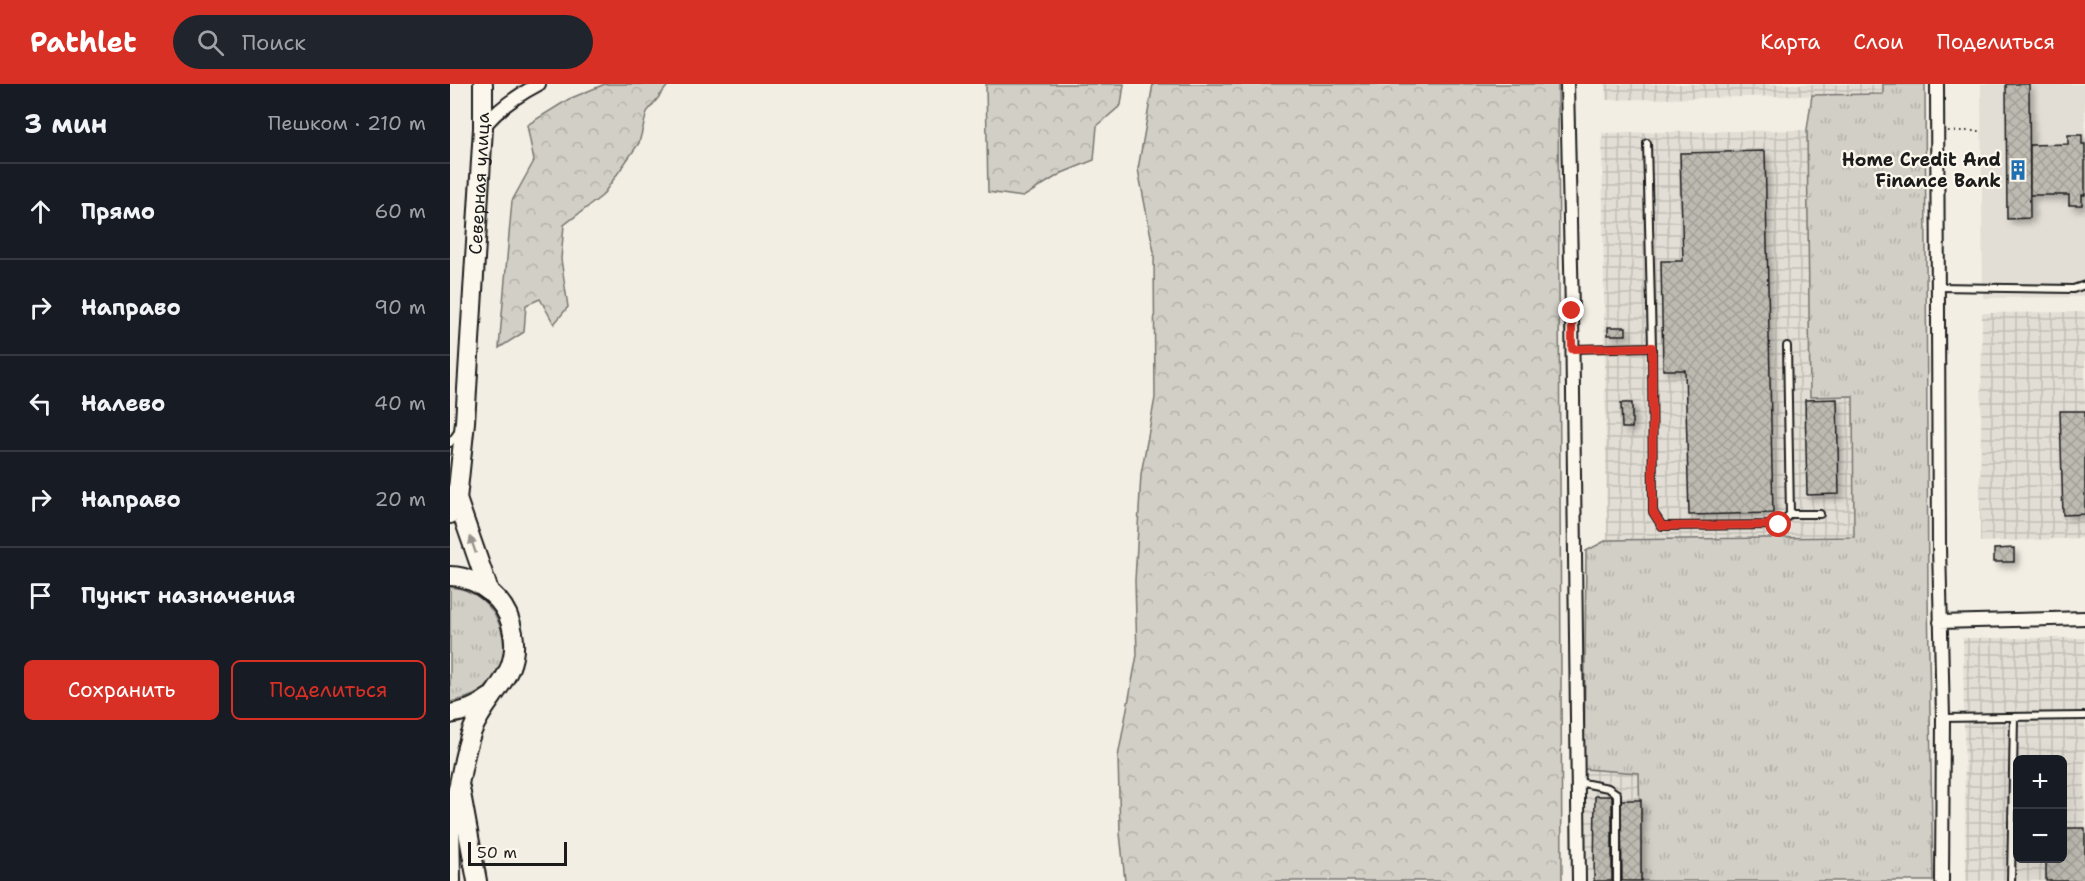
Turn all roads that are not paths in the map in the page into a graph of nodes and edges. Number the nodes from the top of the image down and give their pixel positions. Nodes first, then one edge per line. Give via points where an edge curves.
1 (483, 84) edge
2 (539, 84) edge
3 (1567, 84) edge
4 (1937, 84) edge
5 (483, 128) junction
6 (1647, 143) dead end
7 (2085, 285) edge
8 (1937, 287) junction
9 (1787, 346) dead end
10 (1652, 347) junction
11 (1572, 349) junction
12 (465, 422) junction
13 (450, 443) edge
14 (454, 507) edge
15 (1820, 513) dead end
16 (1790, 514) junction
17 (450, 576) edge
18 (489, 591) junction
19 (2085, 618) edge
20 (1940, 622) junction
21 (495, 693) junction
22 (450, 714) edge
23 (2085, 716) edge
24 (2014, 717) junction
25 (1943, 718) junction
26 (1578, 782) junction
27 (459, 785) junction
28 (450, 815) edge
29 (451, 881) edge
30 (477, 881) edge
31 (1579, 881) edge
32 (1617, 881) edge
33 (1942, 881) edge
34 (2011, 881) edge

1 - 5 main road, Северная улица
2 - 5 street via 501,109
3 - 11 street
4 - 8 street
5 - 12 main road, Северная улица
6 - 10 lane
7 - 8 lane via 2073,289
8 - 20 street
9 - 16 lane
10 - 11 lane
10 - 16 lane via 1653,512 1662,526 1779,525
11 - 26 street
12 - 13 lane
12 - 14 main road, Северная улица
18 -> 14 main road
15 - 16 lane
17 - 18 main road via 473,581
18 - 21 main road via 507,614 515,641 510,669
19 - 20 street
20 - 25 street
21 - 22 main road via 482,704
21 - 27 main road via 468,741
23 - 24 lane
24 - 25 lane
24 - 34 lane
25 - 33 street
26 - 31 street
26 - 32 lane via 1608,788 1617,794
27 - 28 main road
27 - 30 main road
28 - 29 main road

